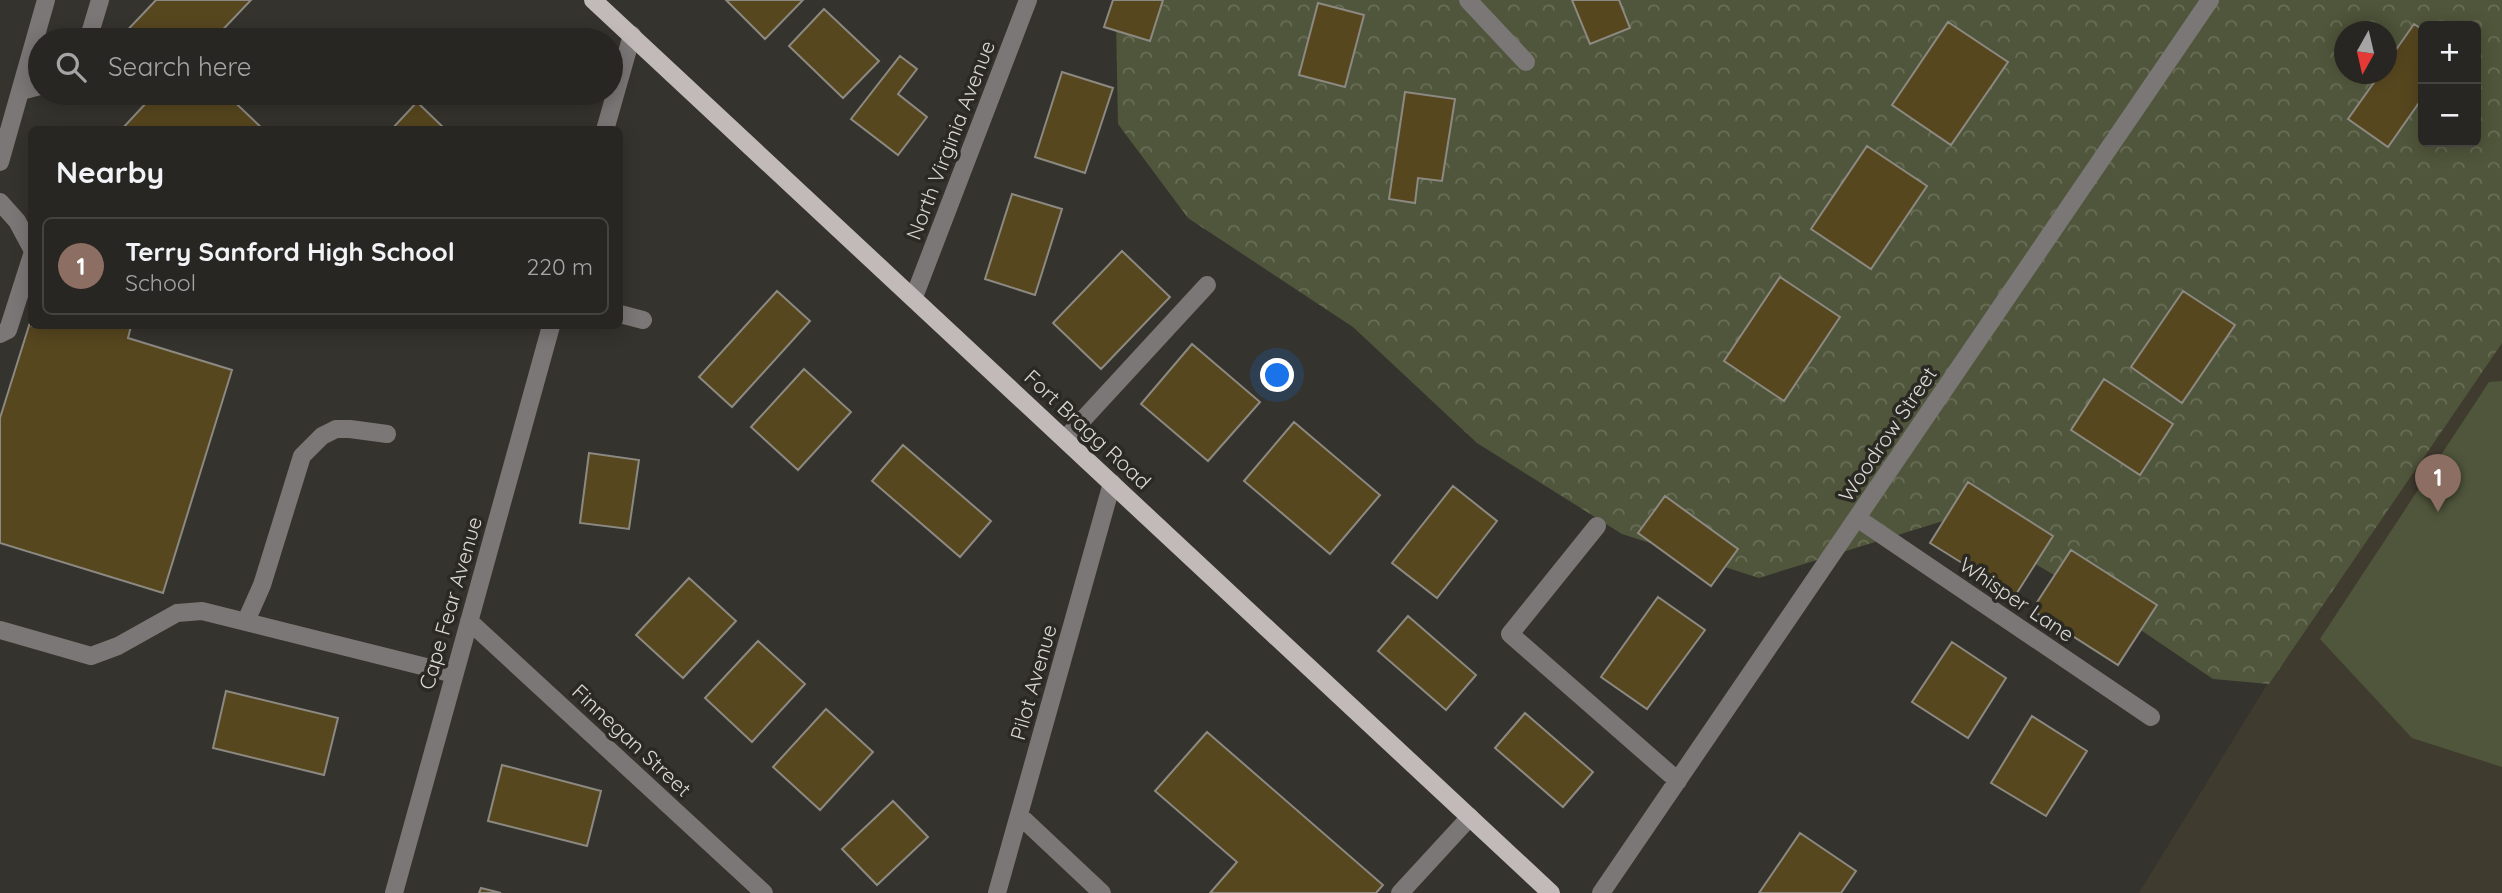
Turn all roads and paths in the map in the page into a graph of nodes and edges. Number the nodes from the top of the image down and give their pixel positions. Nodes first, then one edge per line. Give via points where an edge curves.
1 (46, 0) edge
2 (100, 0) edge
3 (593, 0) edge
4 (1028, 0) edge
5 (1468, 0) edge
6 (2210, 0) edge
7 (38, 28) edge
8 (92, 28) edge
9 (632, 35) junction
10 (1526, 62) dead end
11 (28, 66) edge
12 (623, 67) edge
13 (28, 89) edge
14 (21, 91) junction
15 (612, 105) edge
16 (606, 126) edge
17 (0, 162) edge
18 (0, 202) edge
19 (28, 242) edge
20 (28, 268) edge
21 (1207, 285) dead end
22 (914, 297) junction
23 (623, 315) edge
24 (643, 320) dead end
25 (550, 329) edge
26 (0, 334) edge
27 (387, 434) dead end
28 (1065, 439) junction
29 (1112, 483) junction
30 (1857, 518) junction
31 (1597, 526) dead end
32 (246, 621) junction
33 (469, 621) junction
34 (0, 630) edge
35 (454, 674) junction
36 (2151, 717) dead end
37 (1678, 781) junction
38 (1019, 815) junction
39 (1470, 817) junction
40 (394, 893) edge
41 (764, 893) edge
42 (997, 893) edge
43 (1102, 893) edge
44 (1401, 893) edge
45 (1551, 893) edge
46 (1601, 893) edge

1 - 7 street
2 - 8 street
3 - 9 main road, Fort Bragg Road
4 - 22 street, North Virginia Avenue
5 - 10 street
6 - 30 street, Woodrow Street
9 - 12 street
9 - 22 main road, Fort Bragg Road
11 - 14 street
13 - 14 street
14 - 17 street
15 - 16 street
18 - 19 street
20 - 26 street via 8,330
21 - 28 street
22 - 28 main road, Fort Bragg Road
23 - 24 street
25 - 33 street, Cape Fear Avenue
27 - 32 street via 336,429 302,456 262,585
28 - 29 main road, Fort Bragg Road
29 - 38 street, Pilot Avenue
29 - 39 main road, Fort Bragg Road
30 - 36 street, Whisper Lane
30 - 37 street, Woodrow Street
31 - 37 street via 1510,634
32 - 34 street via 202,611 177,613 91,656
32 - 35 street
33 - 35 street, Cape Fear Avenue
33 - 41 street, Finnegan Street
35 - 40 street, Cape Fear Avenue
37 - 46 street, Woodrow Street
38 - 42 street, Pilot Avenue
38 - 43 street
39 - 44 street
39 - 45 main road, Fort Bragg Road

